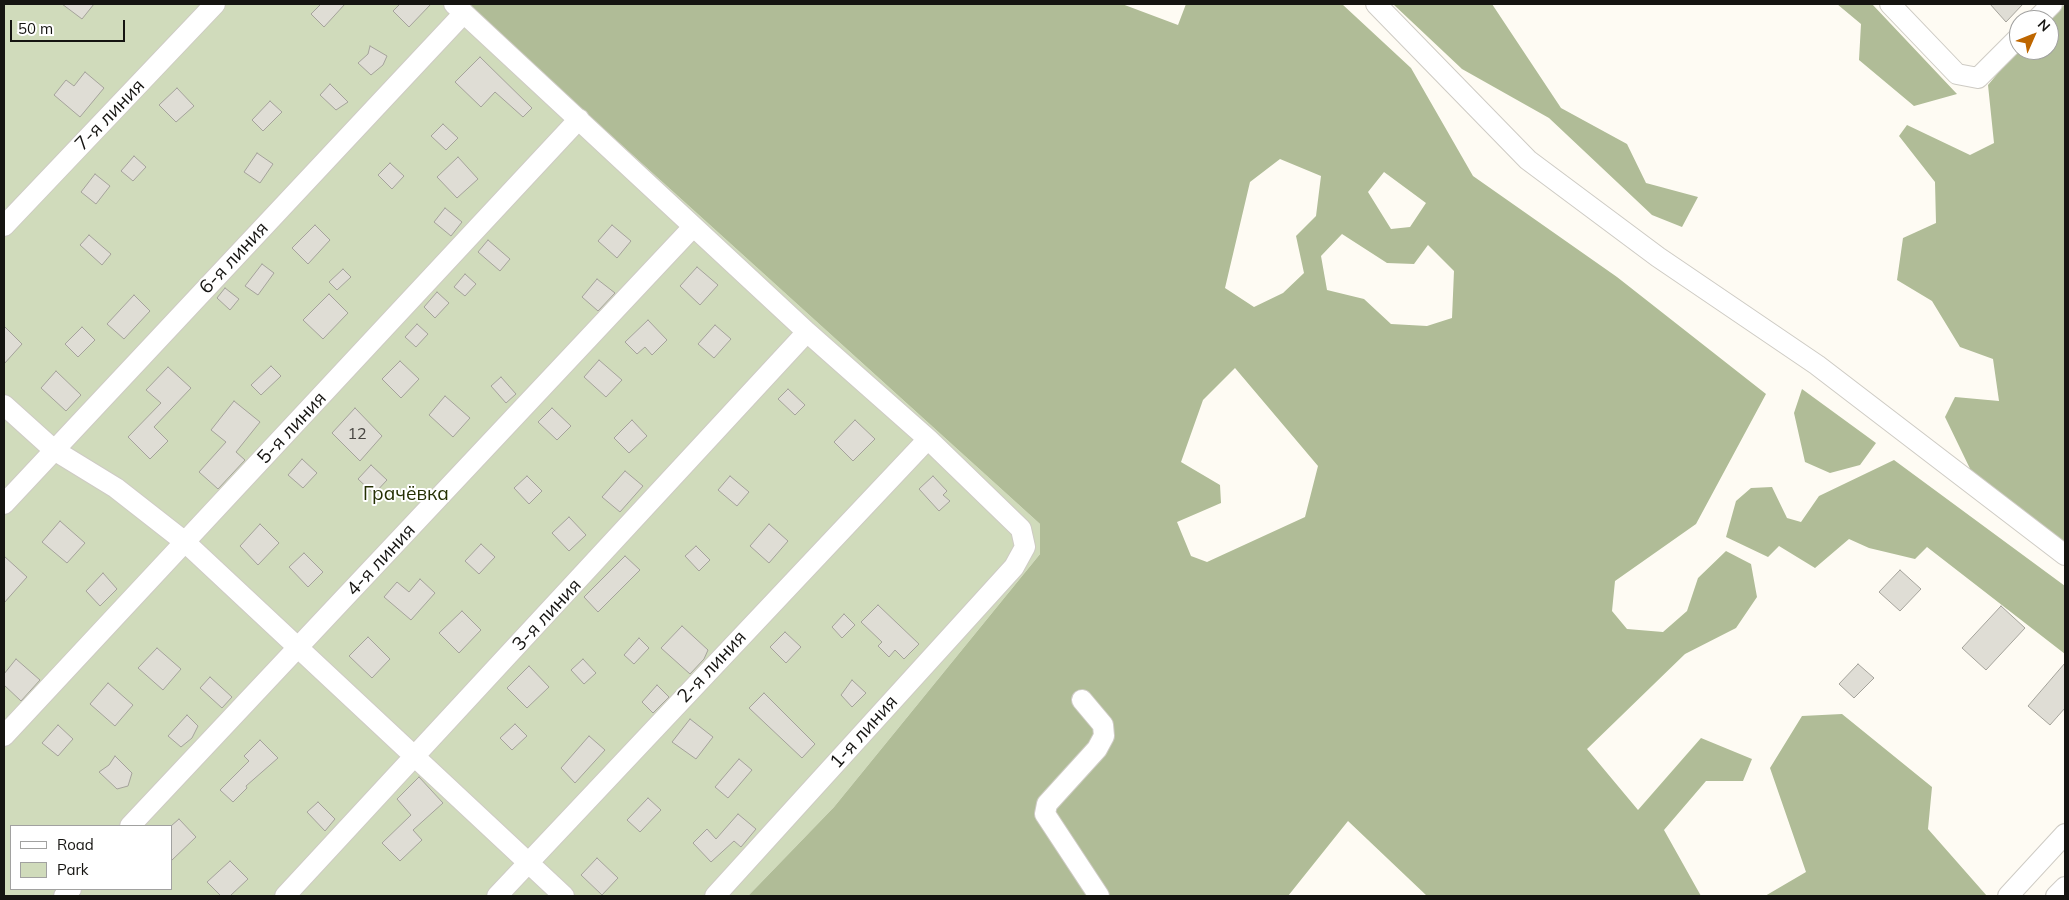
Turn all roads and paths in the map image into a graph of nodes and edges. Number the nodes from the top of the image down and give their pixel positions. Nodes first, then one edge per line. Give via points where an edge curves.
1 (215, 4) edge
2 (1376, 4) edge
3 (1890, 4) edge
4 (459, 8) edge
5 (2009, 47) edge
6 (579, 119) junction
7 (4, 226) edge
8 (693, 227) junction
9 (807, 332) junction
10 (4, 404) edge
11 (928, 439) junction
12 (54, 450) junction
13 (4, 504) edge
14 (185, 542) junction
15 (2065, 555) edge
16 (298, 649) junction
17 (1082, 700) dead end
18 (4, 736) edge
19 (416, 758) junction
20 (131, 825) edge
21 (2065, 834) edge
22 (528, 863) junction
23 (2065, 887) edge
24 (285, 896) edge
25 (496, 896) edge
26 (564, 896) edge
27 (715, 896) edge
28 (1099, 896) edge
29 (2008, 896) edge
30 (2056, 896) edge

1 - 7 street, 7-я линия
2 - 15 street via 1528,160 1658,257 1817,365
3 - 5 street via 1957,74 1978,78
4 - 6 street, 1-я линия
4 - 12 street, 6-я линия
6 - 8 street, 1-я линия
6 - 14 street, 5-я линия
8 - 9 street, 1-я линия
8 - 16 street, 4-я линия
9 - 11 street, 1-я линия
9 - 19 street, 3-я линия
10 - 12 street
11 - 22 street, 2-я линия
11 - 27 street, 1-я линия via 1021,529 1025,547 1014,567
12 - 13 street, 6-я линия
12 - 14 street via 116,488
14 - 16 street
14 - 18 street, 5-я линия
16 - 19 street
16 - 20 street, 4-я линия
17 - 28 street via 1103,725 1104,736 1097,749 1047,804 1045,814
19 - 22 street
19 - 24 street, 3-я линия
21 - 29 street
22 - 25 street, 2-я линия
22 - 26 street
23 - 30 street

